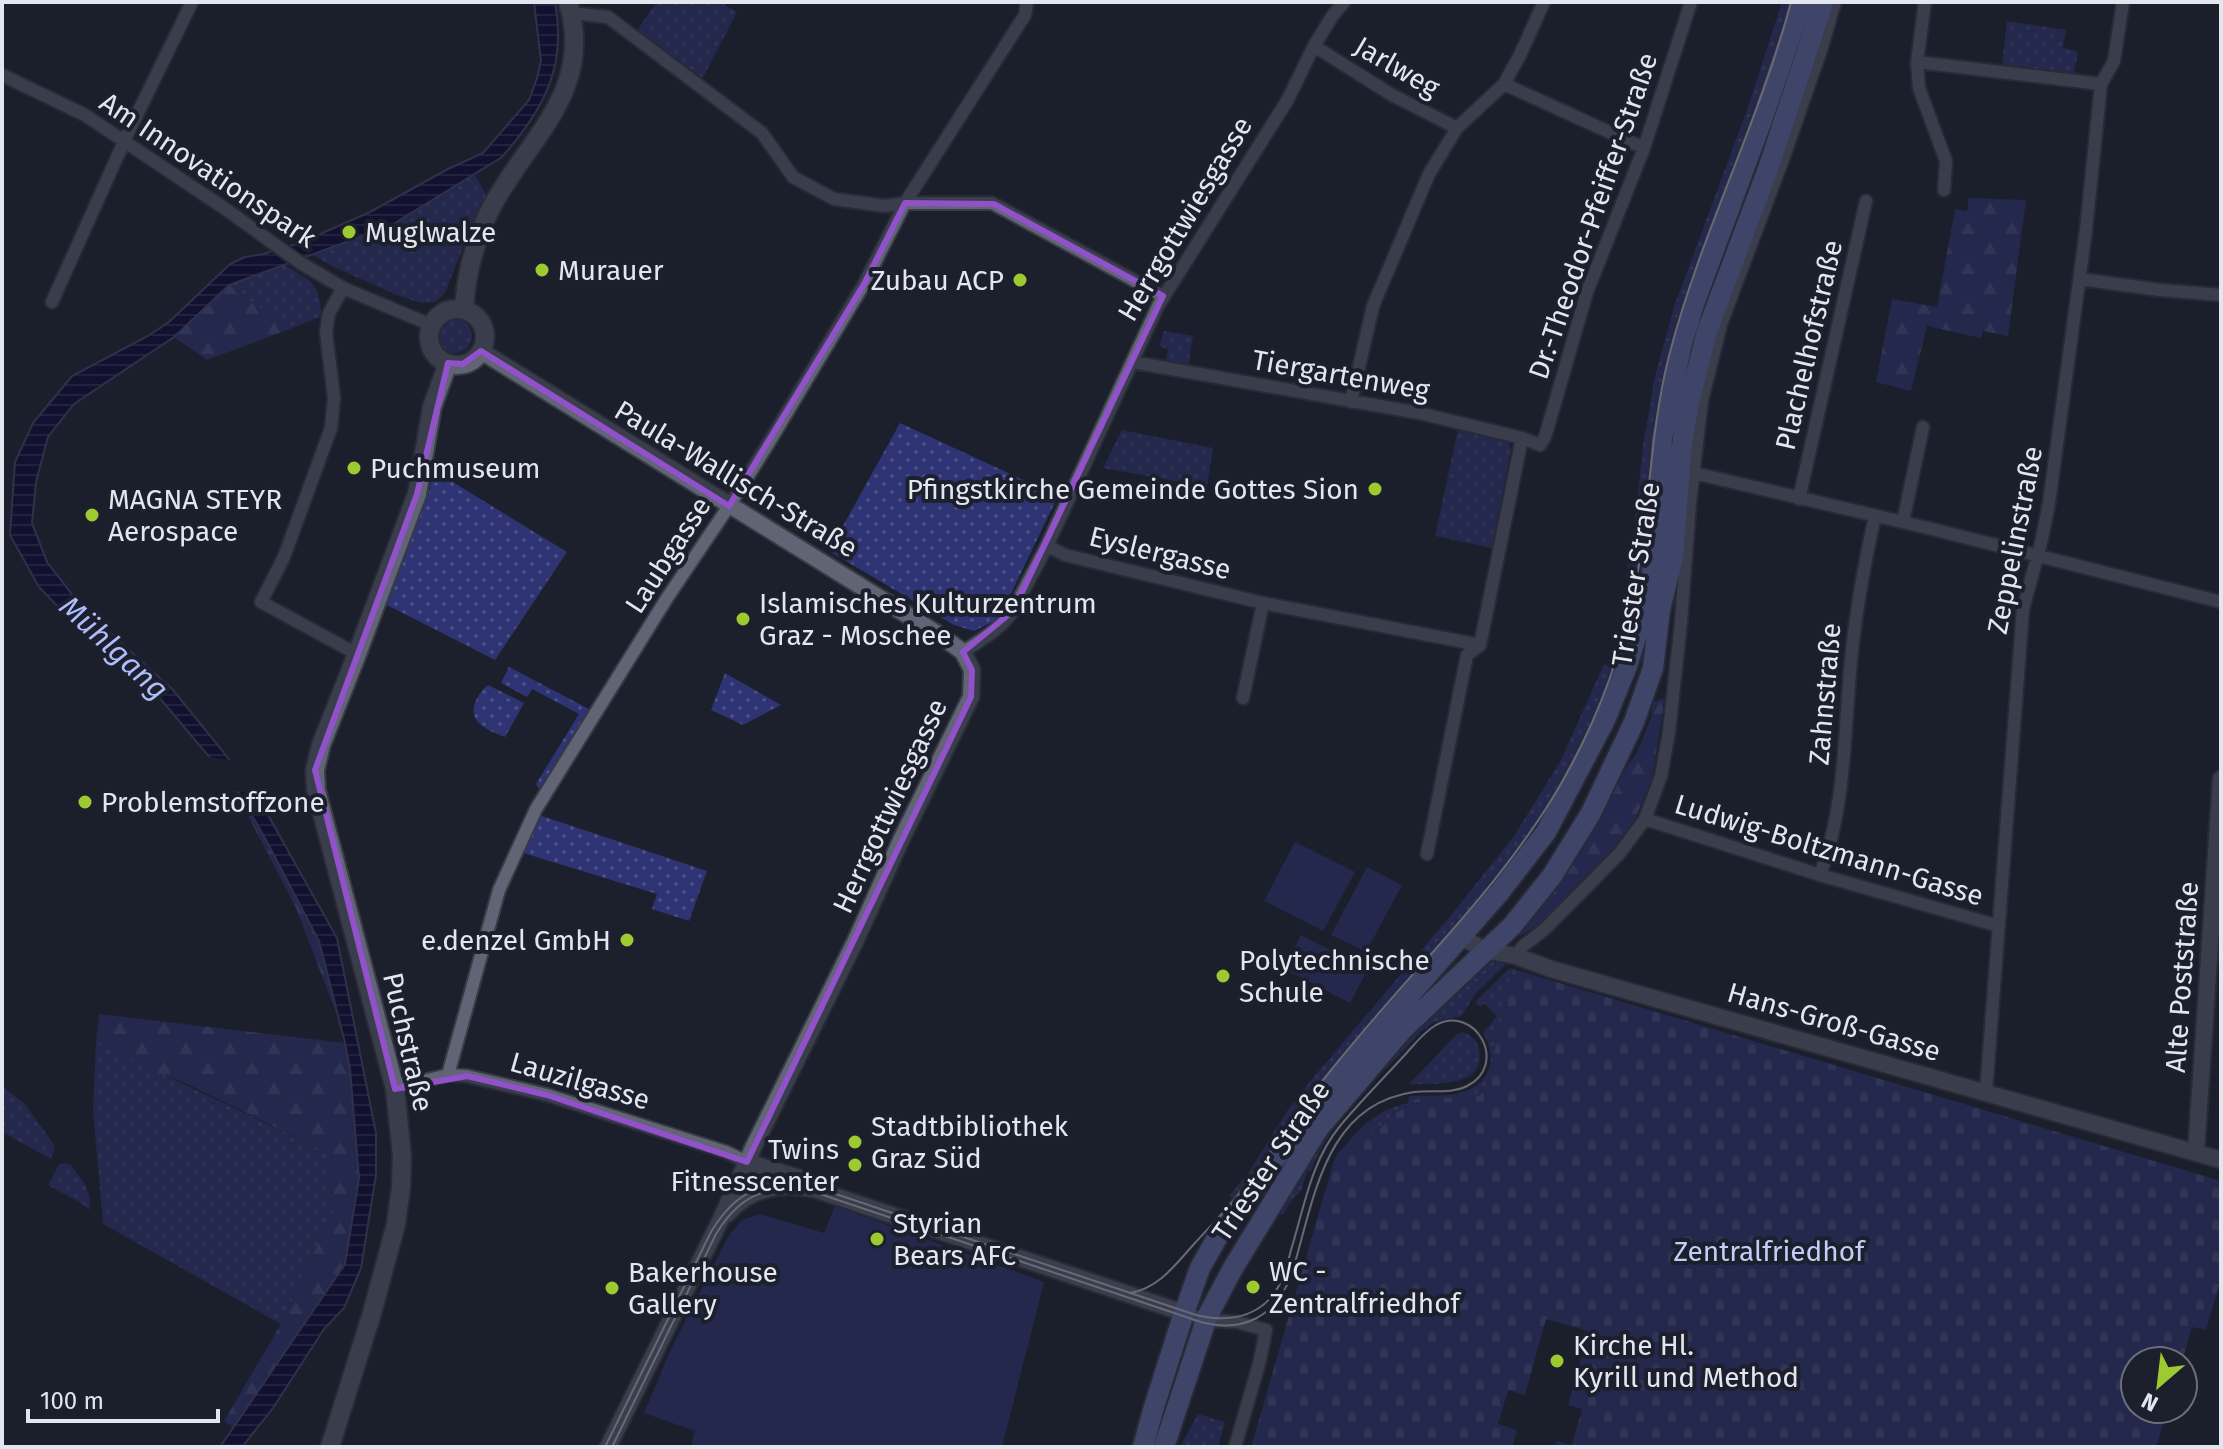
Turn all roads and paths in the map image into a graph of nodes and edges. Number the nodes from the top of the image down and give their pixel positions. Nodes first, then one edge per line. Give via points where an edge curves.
1 (192, 2) edge
2 (1027, 2) edge
3 (1344, 2) edge
4 (1544, 2) edge
5 (1691, 2) edge
6 (1802, 2) edge
7 (1823, 2) edge
8 (1835, 2) edge
9 (1925, 2) edge
10 (2123, 2) edge
11 (570, 8) edge
12 (1314, 46) junction
13 (1917, 62) junction
14 (2, 75) edge
15 (1504, 84) junction
16 (2101, 84) junction
17 (1457, 128) junction
18 (126, 141) junction
19 (1644, 148) junction
20 (1944, 190) dead end
21 (1866, 201) dead end
22 (905, 203) junction
23 (2080, 279) junction
24 (343, 288) junction
25 (2221, 295) edge
26 (1163, 296) junction
27 (52, 302) dead end
28 (464, 309) junction
29 (431, 325) junction
30 (481, 351) junction
31 (1132, 362) junction
32 (448, 363) junction
33 (1351, 402) junction
34 (1923, 427) dead end
35 (1522, 438) junction
36 (1540, 445) joint
37 (1694, 473) junction
38 (1799, 499) junction
39 (729, 506) junction
40 (1875, 516) junction
41 (1903, 522) junction
42 (1047, 546) junction
43 (2037, 555) junction
44 (2221, 602) edge
45 (1263, 603) junction
46 (1480, 645) junction
47 (963, 652) junction
48 (357, 654) junction
49 (1243, 698) dead end
50 (2221, 779) edge
51 (1645, 819) junction
52 (1427, 854) dead end
53 (1820, 875) junction
54 (1999, 926) junction
55 (1461, 937) junction
56 (1485, 950) junction
57 (1516, 956) junction
58 (448, 1075) junction
59 (395, 1089) junction
60 (1986, 1092) junction
61 (2196, 1152) junction
62 (2221, 1160) edge
63 (747, 1162) junction
64 (754, 1192) junction
65 (842, 1197) junction
66 (720, 1221) junction
67 (1184, 1313) junction
68 (1206, 1320) junction
69 (330, 1447) edge
70 (608, 1447) edge
71 (1143, 1447) edge
72 (1164, 1447) edge
73 (1235, 1447) edge

1 - 18 street
2 - 22 street, Laubgasse via 1005,49
3 - 12 street, Herrgottwiesgasse
4 - 15 street
5 - 19 street, Dr.-Theodor-Pfeiffer-Straße
6 - 55 main road, Triester Straße via 1682,343 1662,439 1650,594 1627,666 1546,832
7 - 56 main road, Triester Straße via 1707,331 1688,407 1673,557 1653,668 1634,722 1591,813 1552,876
8 - 37 street, Triester Straße via 1721,324 1702,400
9 - 13 street
10 - 16 street, Zeppelinstraße via 2114,61
11 - 22 street via 608,17 762,133 801,182 834,199 885,206
11 - 28 main road via 575,36 563,96 485,221 469,268
12 - 17 street, Jarlweg
12 - 26 street, Herrgottwiesgasse via 1287,101
13 - 16 street
13 - 20 street via 1919,88 1946,161
14 - 18 street, Am Innovationspark
15 - 17 street
15 - 19 street
16 - 23 street, Zeppelinstraße
17 - 33 street via 1429,174 1373,306
18 - 24 street, Am Innovationspark
18 - 27 street
19 - 36 street, Dr.-Theodor-Pfeiffer-Straße via 1587,292
21 - 38 street, Plachelhofstraße
22 - 26 street via 992,203
22 - 39 street, Laubgasse via 864,284
23 - 25 street
23 - 43 street, Zeppelinstraße
24 - 29 street, Am Innovationspark
24 - 48 street via 329,313 326,332 334,398 331,428 284,557 261,602
26 - 31 street, Herrgottwiesgasse
28 - 29 main road via 446,311
28 - 30 main road via 481,322
29 - 32 main road via 430,344
30 - 32 main road via 463,364
30 - 39 street, Paula-Wallisch-Straße
31 - 33 street, Tiergartenweg
31 - 42 street, Herrgottwiesgasse
32 - 48 main road, Puchstraße via 432,407 417,494
33 - 35 street, Tiergartenweg
34 - 41 street
35 - 36 street, Tiergartenweg
35 - 46 street
37 - 38 street
37 - 51 street, Triester Straße via 1669,732
38 - 40 street
39 - 47 street, Paula-Wallisch-Straße
39 - 58 street, Laubgasse via 536,809 499,890
40 - 41 street
40 - 53 street, Zahnstraße via 1852,650 1834,828
41 - 43 street
42 - 45 street, Eyslergasse via 1065,555
42 - 47 street, Herrgottwiesgasse via 1008,620
43 - 44 street
43 - 54 street, Zeppelinstraße via 2023,609
45 - 46 street, Eyslergasse
45 - 49 street, Eyslergasse
46 - 52 street via 1467,655
47 - 63 street, Herrgottwiesgasse via 972,670 971,697
48 - 59 main road, Puchstraße via 321,745 316,790
50 - 61 street, Alte Poststraße
51 - 53 street, Ludwig-Boltzmann-Gasse
51 - 57 street, Triester Straße via 1597,878
53 - 54 street, Ludwig-Boltzmann-Gasse
54 - 60 street, Zeppelinstraße
55 - 56 street, Hans-Groß-Gasse
55 - 67 main road, Triester Straße via 1325,1092 1218,1236
56 - 57 street, Hans-Groß-Gasse
56 - 68 main road, Triester Straße via 1402,1030 1318,1129
57 - 60 street, Hans-Groß-Gasse
58 - 59 street, Lauzilgasse
58 - 63 street, Lauzilgasse via 547,1095
59 - 69 main road, Puchstraße via 402,1156 396,1224
60 - 61 street, Hans-Groß-Gasse
61 - 62 street
63 - 64 street via 747,1185
63 - 65 street, Lauzilgasse
63 - 66 street, Herrgottwiesgasse
64 - 65 street, Lauzilgasse via 793,1186
64 - 66 street
65 - 67 street, Lauzilgasse
66 - 70 street, Herrgottwiesgasse
67 - 68 street
67 - 71 main road, Triester Straße
68 - 72 main road, Triester Straße
68 - 73 street via 1266,1330

